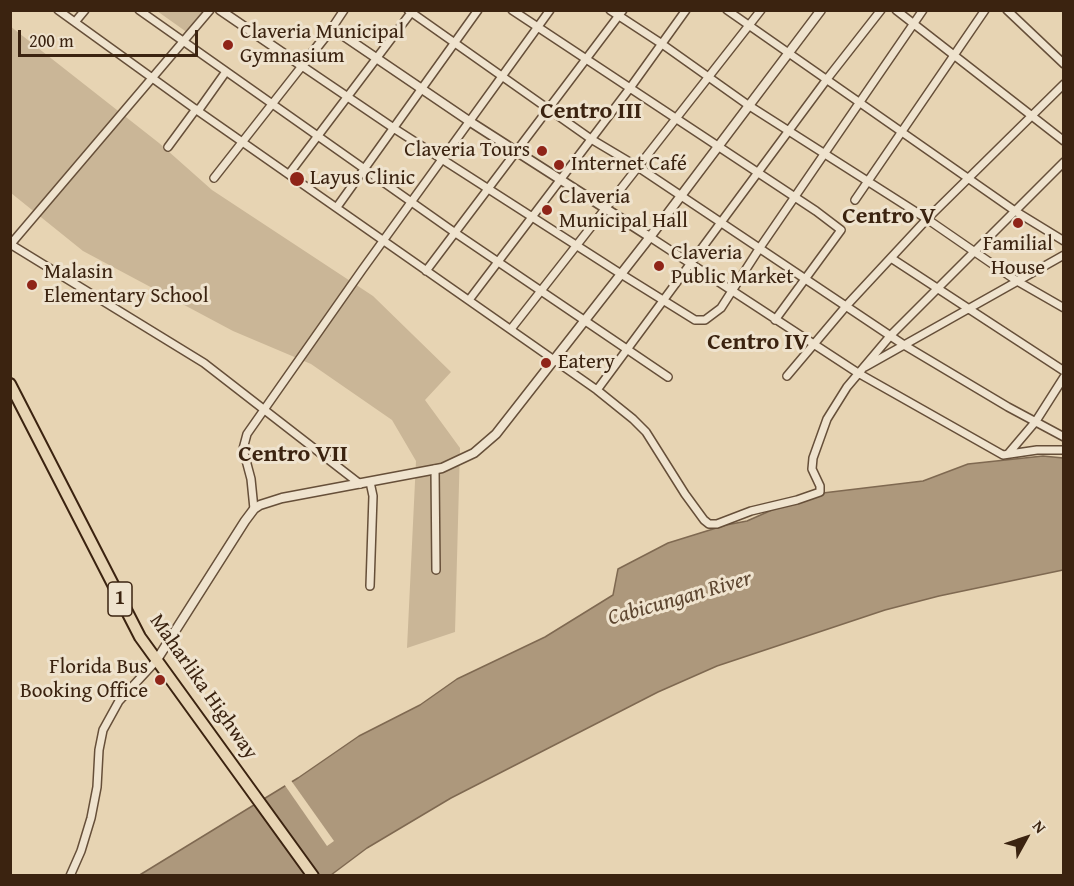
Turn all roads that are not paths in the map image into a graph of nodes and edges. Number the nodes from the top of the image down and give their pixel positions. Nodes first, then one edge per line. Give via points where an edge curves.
1 (58, 10) edge
2 (85, 10) edge
3 (139, 10) edge
4 (210, 10) edge
5 (220, 10) edge
6 (344, 10) edge
7 (478, 10) edge
8 (512, 10) edge
9 (550, 10) edge
10 (610, 10) edge
11 (686, 10) edge
12 (727, 10) edge
13 (761, 10) edge
14 (821, 10) edge
15 (880, 10) edge
16 (896, 10) edge
17 (923, 10) edge
18 (984, 10) edge
19 (1007, 10) edge
20 (411, 11) edge
21 (621, 13) edge
22 (75, 22) junction
23 (914, 24) junction
24 (750, 26) junction
25 (332, 28) junction
26 (538, 28) junction
27 (183, 41) junction
28 (454, 43) junction
29 (662, 44) junction
30 (788, 52) junction
31 (954, 54) junction
32 (376, 59) junction
33 (586, 60) junction
34 (1064, 64) edge
35 (302, 66) junction
36 (225, 73) junction
37 (502, 76) junction
38 (152, 78) junction
39 (708, 78) junction
40 (827, 79) junction
41 (1064, 84) edge
42 (630, 88) junction
43 (423, 90) junction
44 (347, 98) junction
45 (861, 103) junction
46 (274, 104) junction
47 (748, 105) junction
48 (197, 110) junction
49 (549, 110) junction
50 (1031, 115) junction
51 (676, 119) junction
52 (469, 121) junction
53 (395, 129) junction
54 (789, 131) junction
55 (900, 132) junction
56 (319, 136) junction
57 (591, 139) junction
58 (1064, 141) edge
59 (243, 142) junction
60 (718, 146) junction
61 (168, 147) dead end
62 (518, 152) junction
63 (825, 155) junction
64 (442, 159) junction
65 (1064, 162) edge
66 (638, 167) junction
67 (365, 169) junction
68 (758, 173) junction
69 (289, 174) junction
70 (969, 177) junction
71 (214, 178) dead end
72 (561, 180) junction
73 (868, 181) junction
74 (488, 189) junction
75 (680, 196) junction
76 (795, 197) junction
77 (855, 200) dead end
78 (412, 201) junction
79 (337, 207) junction
80 (607, 208) junction
81 (1015, 211) junction
82 (531, 216) junction
83 (927, 219) junction
84 (721, 224) junction
85 (454, 232) junction
86 (650, 237) junction
87 (384, 240) junction
88 (1064, 242) edge
89 (11, 244) edge
90 (577, 245) junction
91 (759, 249) junction
92 (975, 252) junction
93 (1064, 255) edge
94 (891, 258) junction
95 (499, 262) junction
96 (690, 264) junction
97 (426, 271) junction
98 (621, 274) junction
99 (806, 279) junction
100 (1017, 281) junction
101 (938, 290) junction
102 (542, 291) junction
103 (731, 291) junction
104 (469, 300) junction
105 (663, 301) junction
106 (847, 305) junction
107 (1064, 308) edge
108 (969, 309) junction
109 (775, 320) junction
110 (585, 321) junction
111 (511, 329) junction
112 (891, 336) junction
113 (813, 344) junction
114 (904, 345) junction
115 (626, 350) junction
116 (554, 359) junction
117 (1064, 371) edge
118 (859, 372) junction
119 (787, 376) dead end
120 (668, 377) dead end
121 (1064, 377) edge
122 (10, 384) edge
123 (597, 390) junction
124 (265, 408) junction
125 (1036, 422) junction
126 (1064, 437) edge
127 (1064, 450) edge
128 (1008, 454) junction
129 (435, 469) junction
130 (365, 483) junction
131 (254, 509) junction
132 (436, 570) dead end
133 (370, 586) dead end
134 (156, 661) junction
135 (70, 876) edge
136 (313, 876) edge

1 - 22 street
2 - 22 street
3 - 27 street
4 - 27 street
5 - 35 street
6 - 25 street
7 - 28 street
8 - 26 street
9 - 26 street
10 - 21 street
11 - 29 street
12 - 24 street
13 - 24 street
14 - 30 street
15 - 40 street
16 - 23 street
17 - 23 street
18 - 31 street
19 - 34 street
20 - 28 street
20 - 32 street
21 - 29 street
21 - 33 street
22 - 38 street
23 - 31 street
23 - 45 street
24 - 30 street
24 - 39 street
25 - 32 street
25 - 35 street
26 - 33 street
26 - 37 street
27 - 36 street
27 - 38 street
28 - 37 street
28 - 43 street
29 - 39 street
29 - 42 street
30 - 40 street
30 - 47 street
31 - 50 street
31 - 55 street
32 - 43 street
32 - 44 street
33 - 42 street
33 - 49 street
35 - 44 street
35 - 46 street
36 - 46 street
36 - 48 street
37 - 49 street
37 - 52 street
38 - 48 street
38 - 89 street
39 - 47 street
39 - 51 street
40 - 45 street
40 - 54 street
41 - 50 street
42 - 51 street
42 - 57 street
43 - 52 street
43 - 53 street
44 - 53 street
44 - 56 street
45 - 55 street
45 - 63 street
46 - 56 street
46 - 59 street
47 - 54 street
47 - 60 street
48 - 59 street
48 - 61 street
49 - 57 street
49 - 62 street
50 - 58 street
50 - 70 street
51 - 60 street
51 - 66 street
52 - 62 street
52 - 64 street
53 - 64 street
53 - 67 street
54 - 63 street
54 - 68 street
55 - 70 street
55 - 73 street
56 - 67 street
56 - 69 street
57 - 66 street
57 - 72 street
59 - 69 street
59 - 71 street
60 - 68 street
60 - 75 street
62 - 72 street
62 - 74 street
63 - 73 street
63 - 76 street
64 - 74 street
64 - 78 street
65 - 81 street
66 - 75 street
66 - 80 street
67 - 78 street
67 - 79 street
68 - 76 street
68 - 84 street
69 - 79 street
70 - 81 street
70 - 83 street
72 - 80 street
72 - 82 street
73 - 77 street
73 - 83 street
74 - 82 street
74 - 85 street
75 - 84 street
75 - 86 street
76 - 91 street
76 - 99 street via 841,230
78 - 85 street
78 - 87 street
79 - 87 street
80 - 86 street
80 - 90 street
81 - 88 street
81 - 92 street
82 - 90 street
82 - 95 street
83 - 92 street
83 - 94 street
84 - 91 street
84 - 96 street
85 - 95 street
85 - 97 street
86 - 96 street
86 - 98 street
87 - 97 street
87 - 124 street
89 - 124 street via 195,356
90 - 98 street
90 - 102 street
91 - 99 street
91 - 103 street
92 - 100 street
92 - 101 street
93 - 100 street
94 - 101 street
94 - 106 street
95 - 102 street
95 - 104 street
96 - 103 street
96 - 105 street
97 - 104 street
98 - 105 street
98 - 110 street
99 - 106 street
99 - 109 street
100 - 107 street
100 - 108 street
101 - 108 street
101 - 112 street
102 - 110 street
102 - 111 street
103 - 105 street via 718,312 703,321
103 - 109 street
104 - 111 street
105 - 115 street
106 - 112 street
106 - 113 street
108 - 114 street
108 - 117 street
109 - 113 street
110 - 115 street
110 - 116 street
111 - 116 street
112 - 114 street
112 - 118 street
113 - 118 street
113 - 119 street
114 - 118 street
114 - 125 street
115 - 120 street
115 - 123 street
116 - 123 street
116 - 129 street via 496,434 474,453
118 - 123 street via 839,399 819,438 812,469 820,492 712,525 685,494 641,426
118 - 128 street via 1003,455
121 - 125 street
122 - 134 highway, Maharlika Highway / 1
124 - 130 street
124 - 131 street via 243,446
125 - 126 street
125 - 128 street
127 - 128 street
129 - 130 street
129 - 132 street
130 - 131 street via 282,498
130 - 133 street via 373,496
131 - 134 street
134 - 135 street via 119,701 103,730 91,818
134 - 136 highway, Maharlika Highway / 1

